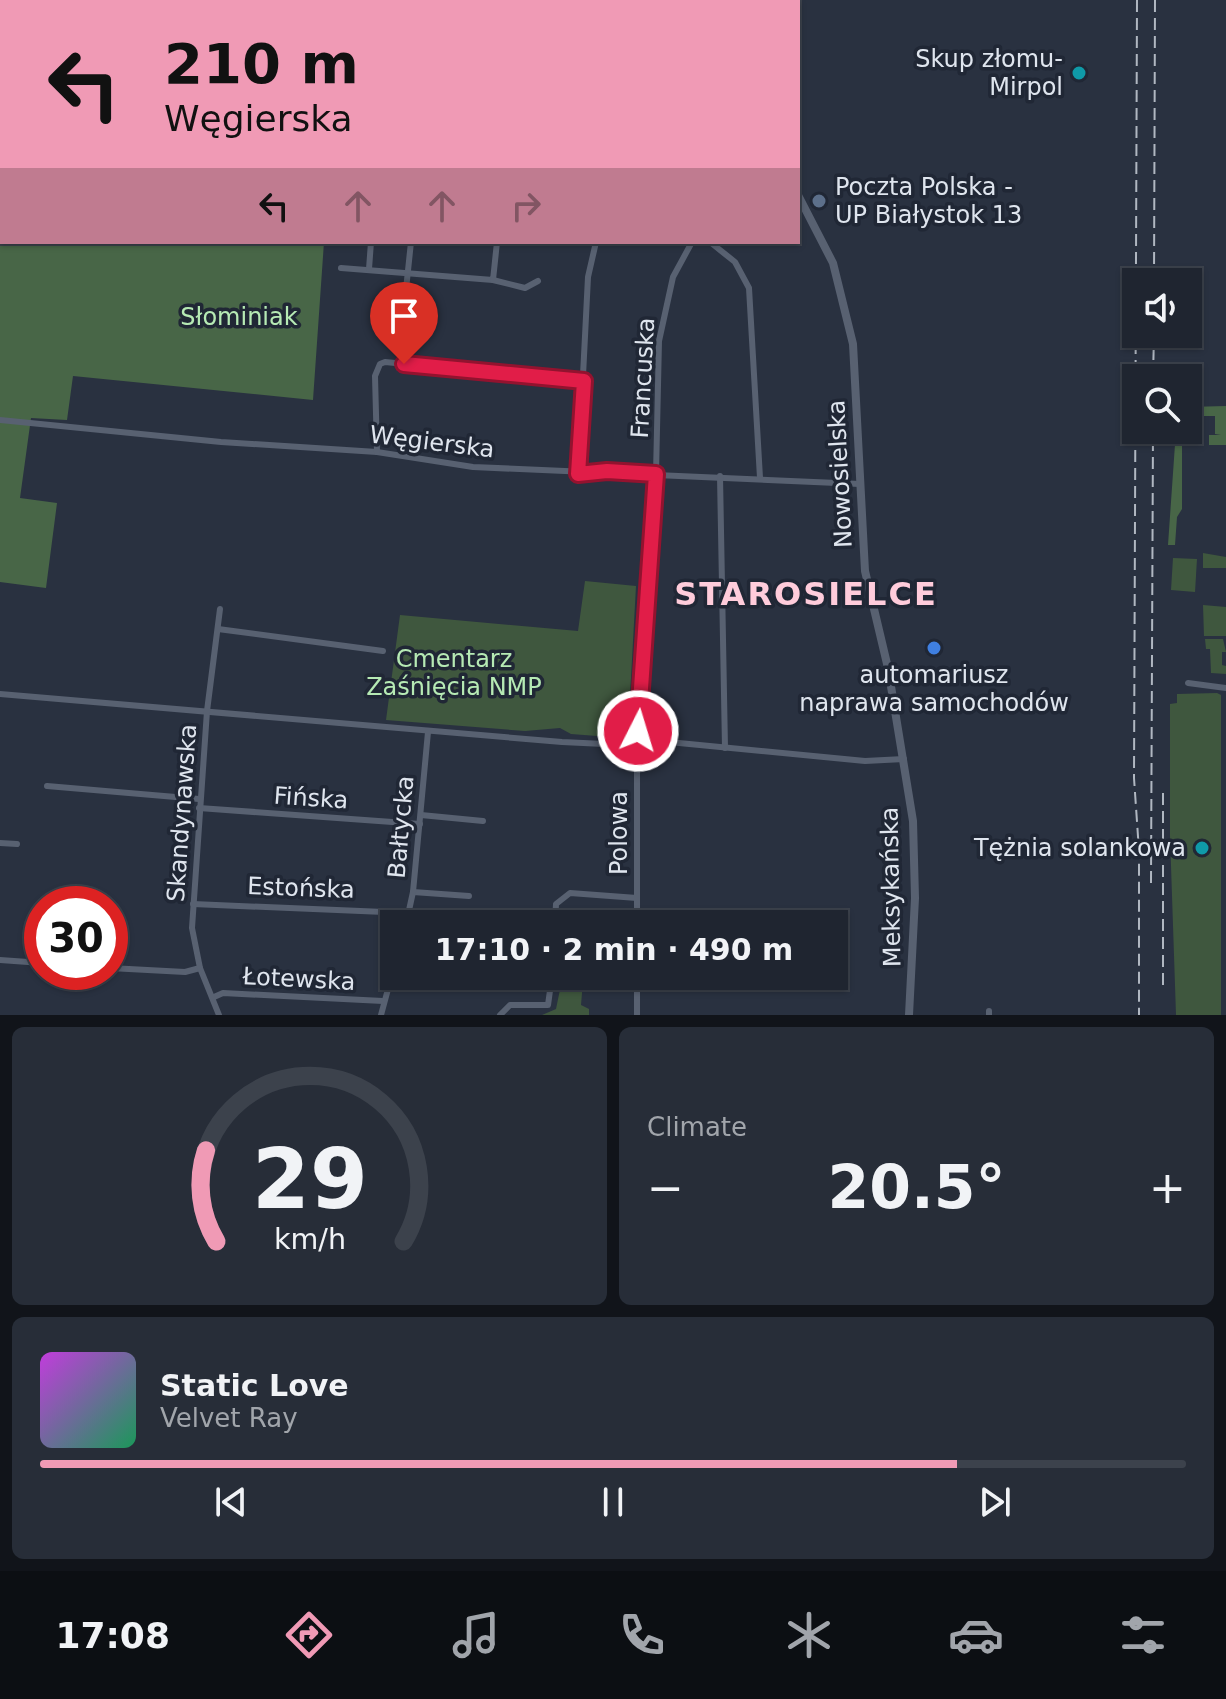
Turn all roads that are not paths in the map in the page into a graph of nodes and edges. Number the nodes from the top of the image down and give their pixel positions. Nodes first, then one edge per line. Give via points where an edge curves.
1 (800, 199) edge
2 (371, 244) edge
3 (411, 244) edge
4 (497, 244) edge
5 (596, 244) edge
6 (691, 244) edge
7 (712, 244) edge
8 (341, 268) dead end
9 (369, 269) junction
10 (407, 273) junction
11 (493, 280) junction
12 (538, 281) dead end
13 (404, 364) junction
14 (584, 381) junction
15 (0, 420) edge
16 (377, 452) junction
17 (578, 474) junction
18 (656, 474) junction
19 (720, 476) junction
20 (760, 478) junction
21 (860, 484) junction
22 (220, 609) dead end
23 (218, 629) junction
24 (383, 651) dead end
25 (1188, 683) dead end
26 (1226, 688) edge
27 (0, 694) edge
28 (207, 711) junction
29 (428, 732) junction
30 (637, 742) junction
31 (725, 748) junction
32 (904, 759) junction
33 (47, 786) dead end
34 (199, 799) junction
35 (199, 808) junction
36 (421, 815) junction
37 (483, 821) dead end
38 (420, 824) junction
39 (0, 843) edge
40 (17, 844) dead end
41 (413, 892) junction
42 (469, 896) dead end
43 (637, 898) junction
44 (193, 904) junction
45 (409, 910) edge
46 (556, 910) edge
47 (637, 910) edge
48 (380, 912) edge
49 (0, 960) edge
50 (24, 962) edge
51 (200, 968) junction
52 (128, 969) edge
53 (387, 990) edge
54 (550, 990) edge
55 (637, 990) edge
56 (214, 997) junction
57 (383, 1001) junction
58 (219, 1015) edge
59 (381, 1015) edge
60 (500, 1015) edge
61 (637, 1015) edge
62 (909, 1015) edge

1 - 21 street, Nowosielska via 827,247 847,310 855,363
2 - 9 street
3 - 10 street
4 - 11 street
5 - 14 street via 588,277
6 - 18 street, Francuska via 673,277 659,341
7 - 20 street via 735,262 749,288
8 - 9 street
9 - 10 street
10 - 11 street
10 - 13 street
11 - 12 street via 525,288
13 - 14 street
13 - 16 street via 385,362 376,369
14 - 17 street
15 - 16 street, Węgierska
16 - 17 street, Węgierska via 473,467
17 - 18 street, Węgierska
18 - 19 street, Węgierska
18 - 30 street, Francuska
19 - 20 street, Węgierska
19 - 31 street
20 - 21 street, Węgierska
21 - 32 street, Nowosielska via 865,571
22 - 23 street, Skandynawska
23 - 24 street
23 - 28 street, Skandynawska
25 - 26 street
27 - 28 street
28 - 29 street
28 - 34 street, Skandynawska
29 - 30 street via 590,744
29 - 36 street, Bałtycka
30 - 31 street
30 - 43 street, Polowa
31 - 32 street via 865,761
32 - 62 street, Meksykańska via 913,821 915,898
33 - 34 street
34 - 35 street, Skandynawska
35 - 38 street, Fińska
35 - 44 street, Skandynawska
36 - 37 street
36 - 38 street, Bałtycka
38 - 41 street, Bałtycka
39 - 40 street
41 - 42 street
41 - 45 street, Bałtycka
43 - 46 street via 570,893
43 - 47 street, Polowa
44 - 48 street, Estońska
44 - 51 street, Skandynawska via 193,946
49 - 50 street
51 - 52 street
51 - 56 street, Skandynawska
53 - 57 street
54 - 60 street via 548,1005 510,1005
55 - 61 street
56 - 57 street, Łotewska via 223,993
56 - 58 street, Skandynawska
57 - 59 street

